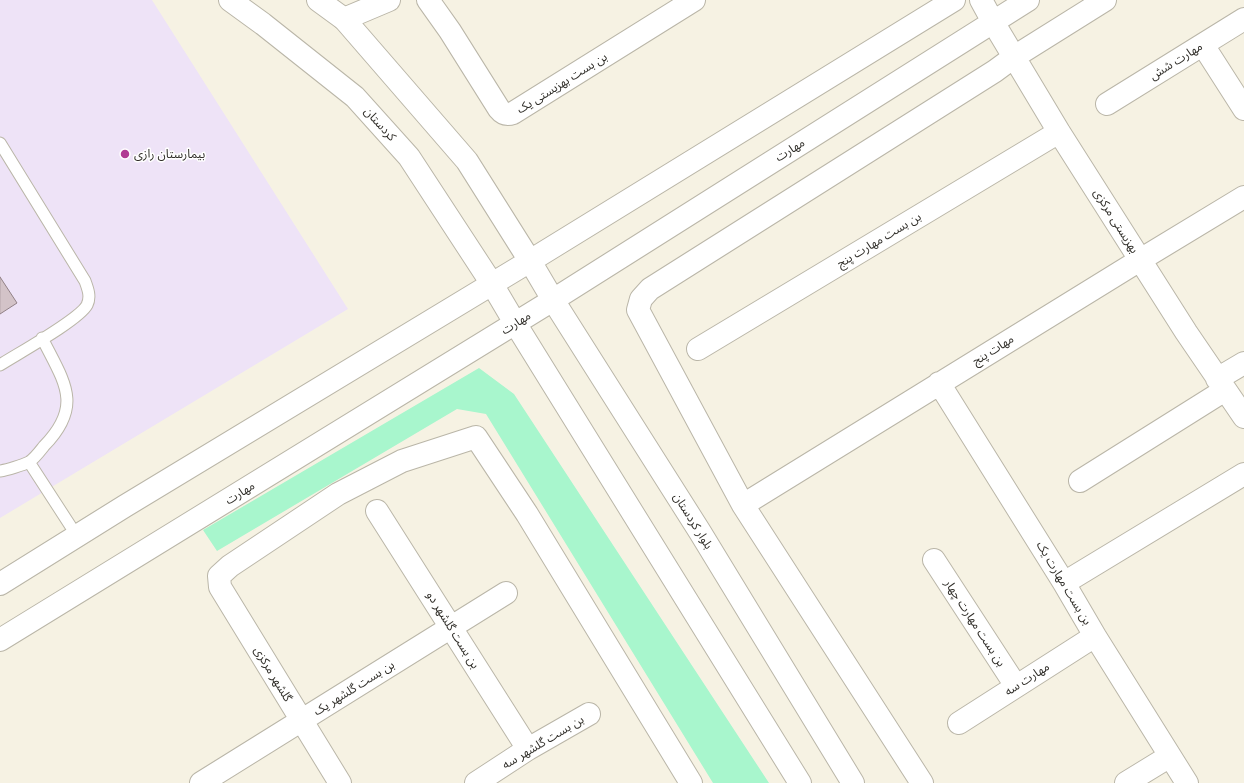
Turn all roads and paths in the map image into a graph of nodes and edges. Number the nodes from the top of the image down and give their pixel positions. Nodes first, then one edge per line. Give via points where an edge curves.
1 (230, 0) edge
2 (318, 0) edge
3 (389, 0) edge
4 (428, 0) edge
5 (694, 0) edge
6 (954, 0) edge
7 (982, 0) edge
8 (1028, 0) edge
9 (1105, 0) edge
10 (344, 19) junction
11 (1244, 19) edge
12 (993, 22) junction
13 (1203, 45) junction
14 (1014, 57) junction
15 (1107, 104) dead end
16 (1244, 109) edge
17 (1059, 132) junction
18 (0, 143) edge
19 (1244, 197) edge
20 (1140, 260) junction
21 (530, 261) junction
22 (492, 284) junction
23 (553, 300) junction
24 (515, 323) junction
25 (42, 338) junction
26 (698, 349) dead end
27 (1244, 363) edge
28 (0, 366) edge
29 (939, 384) junction
30 (1221, 385) junction
31 (1244, 417) edge
32 (30, 462) junction
33 (0, 471) edge
34 (1244, 474) edge
35 (1080, 482) dead end
36 (743, 505) junction
37 (377, 511) dead end
38 (77, 536) junction
39 (934, 560) dead end
40 (1064, 583) junction
41 (0, 584) edge
42 (506, 593) dead end
43 (451, 627) junction
44 (1095, 636) junction
45 (0, 640) edge
46 (1016, 686) junction
47 (589, 714) dead end
48 (301, 721) junction
49 (959, 723) dead end
50 (528, 749) junction
51 (1170, 756) junction
52 (202, 783) edge
53 (340, 783) edge
54 (476, 783) edge
55 (691, 783) edge
56 (800, 783) edge
57 (854, 783) edge
58 (922, 783) edge
59 (1126, 783) edge
60 (1187, 783) edge

1 - 22 street, کردستان via 355,97 409,157
2 - 10 street
3 - 10 street
4 - 5 street, بن بست بهزیستی یک via 499,109 508,115 514,114
6 - 21 street
7 - 12 street, بهزیستی مرکزی
8 - 12 street, مهارت
9 - 14 street
10 - 21 street via 467,161
11 - 13 street, مهارت شش
12 - 14 street, بهزیستی مرکزی
12 - 23 street, مهارت
13 - 15 street, مهارت شش
13 - 16 street
14 - 17 street, بهزیستی مرکزی
14 - 36 street via 650,289 641,299 638,310
17 - 20 street, بهزیستی مرکزی
17 - 26 street, بن بست مهارت پنج
18 - 25 lane via 85,281 89,293 84,308 73,319
19 - 20 street, مهات پنج
20 - 29 street, مهات پنج
20 - 30 street, بهزیستی مرکزی
21 - 22 street
21 - 23 street, بلوار کردستان
22 - 24 street
22 - 38 street
23 - 24 street, مهارت
23 - 57 street, بلوار کردستان via 700,532
24 - 45 street, مهارت
24 - 56 street
25 - 28 lane
25 - 32 lane via 65,384 68,400 66,415 56,434
27 - 30 street
29 - 36 street, مهات پنج
29 - 40 street, بن بست مهارت یک
30 - 31 street, بهزیستی مرکزی
30 - 35 street
32 - 33 lane
32 - 38 lane
34 - 40 street
36 - 58 street
37 - 43 street, بن بست گلشهر دو
38 - 41 street
39 - 46 street, بن بست مهارت چهار
40 - 44 street, بن بست مهارت یک
42 - 43 street, بن بست گلشهر یک
43 - 48 street, بن بست گلشهر یک
43 - 50 street, بن بست گلشهر دو
44 - 46 street, مهارت سه
44 - 51 street, بن بست مهارت یک
46 - 49 street, مهارت سه
47 - 50 street, بن بست گلشهر سه
48 - 52 street, بن بست گلشهر یک
48 - 53 street, گلشهر مرکزی
48 - 55 street, گلشهر مرکزی via 220,587 219,576 338,494 402,461 476,437 527,514
50 - 54 street, بن بست گلشهر سه
51 - 59 street
51 - 60 street, بن بست مهارت یک

